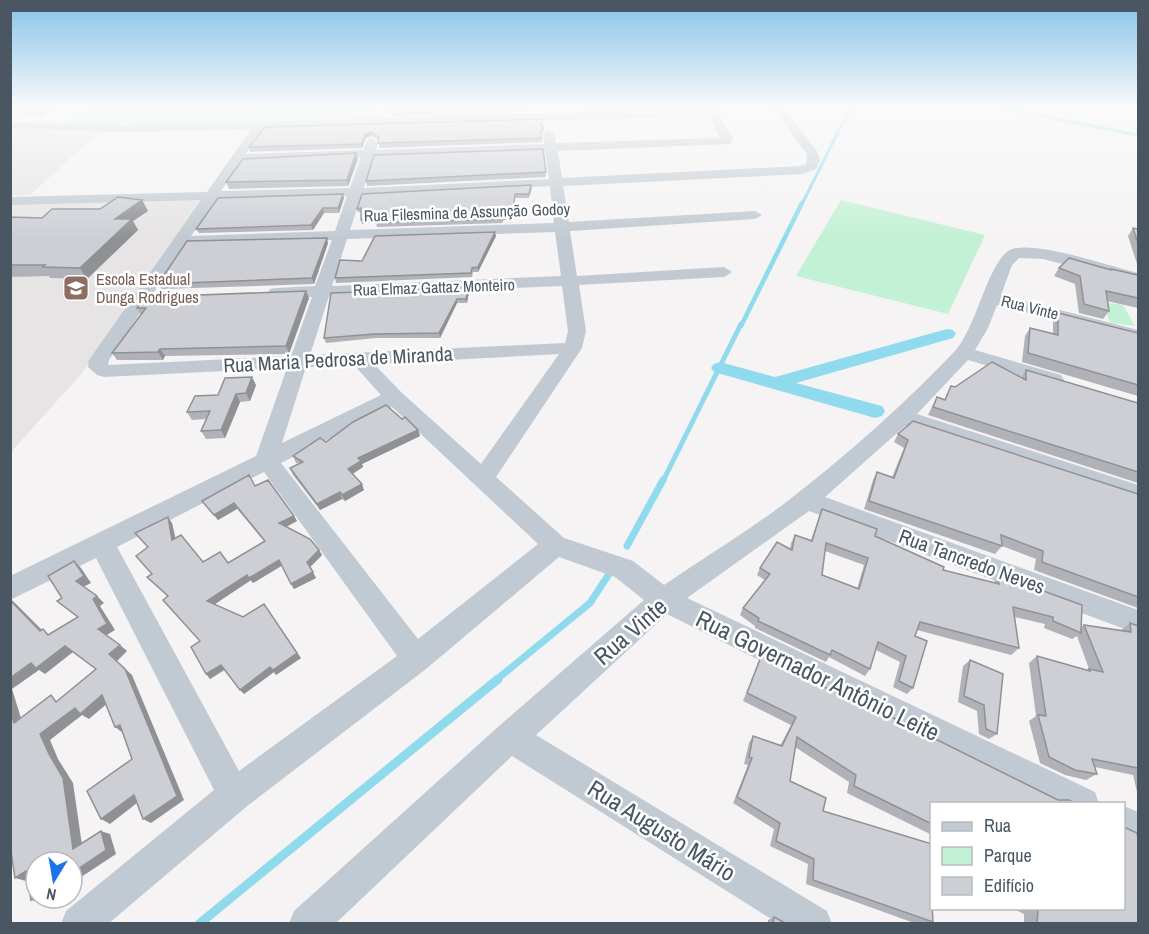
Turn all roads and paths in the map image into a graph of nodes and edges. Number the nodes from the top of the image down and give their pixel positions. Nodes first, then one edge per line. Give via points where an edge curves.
1 (242, 152) edge
2 (431, 152) edge
3 (551, 152) edge
4 (811, 152) edge
5 (368, 154) junction
6 (238, 158) junction
7 (555, 183) junction
8 (356, 192) junction
9 (212, 196) junction
10 (10, 201) edge
11 (755, 215) dead end
12 (562, 227) junction
13 (341, 236) junction
14 (181, 241) junction
15 (724, 272) dead end
16 (1138, 278) edge
17 (570, 281) junction
18 (322, 291) junction
19 (262, 293) edge
20 (167, 296) edge
21 (144, 297) junction
22 (991, 298) junction
23 (1138, 335) edge
24 (573, 348) junction
25 (964, 354) junction
26 (358, 358) junction
27 (299, 361) junction
28 (1073, 386) edge
29 (394, 397) junction
30 (902, 417) junction
31 (266, 459) junction
32 (484, 478) junction
33 (1138, 494) edge
34 (806, 500) junction
35 (102, 544) junction
36 (555, 546) junction
37 (10, 589) edge
38 (664, 600) junction
39 (1138, 622) edge
40 (416, 659) junction
41 (510, 737) junction
42 (234, 795) junction
43 (1079, 802) edge
44 (314, 922) edge
45 (79, 924) edge
46 (814, 924) edge

1 - 6 street
2 - 5 street
3 - 7 street
4 - 7 street via 814,160 803,170
5 - 6 street
5 - 8 street
6 - 9 street
7 - 8 street
7 - 12 street
8 - 9 street
8 - 13 street
9 - 10 street
9 - 14 street
11 - 12 street, Rua Filesmina de Assunção Godoy
12 - 13 street, Rua Filesmina de Assunção Godoy
12 - 17 street
13 - 14 street, Rua Filesmina de Assunção Godoy
13 - 18 street
14 - 21 street
15 - 17 street, Rua Elmaz Gattaz Monteiro
16 - 22 street, Rua Vinte via 1037,253 1018,252 1005,263
17 - 18 street, Rua Elmaz Gattaz Monteiro
17 - 24 street via 577,331
18 - 19 street, Rua Elmaz Gattaz Monteiro
18 - 27 street
20 - 21 street
21 - 27 street, Rua Maria Pedrosa de Miranda via 99,360 98,367 104,370
22 - 23 street, Rua Vinte
22 - 25 street, Rua Vinte
24 - 26 street, Rua Maria Pedrosa de Miranda
24 - 32 street
25 - 28 street
25 - 30 street, Rua Vinte
26 - 27 street, Rua Maria Pedrosa de Miranda
26 - 29 street
27 - 31 street
29 - 31 street
29 - 32 street
30 - 33 street
30 - 34 street, Rua Vinte
31 - 35 street
31 - 40 street
32 - 36 street
34 - 38 street, Rua Vinte
34 - 39 street, Rua Tancredo Neves
35 - 37 street
35 - 42 street
36 - 38 street, Rua Governador Antônio Leite via 624,569
36 - 40 street
38 - 41 street, Rua Vinte
38 - 43 street, Rua Governador Antônio Leite
40 - 42 street
41 - 44 street, Rua Vinte
41 - 46 street, Rua Augusto Mário
42 - 45 street

